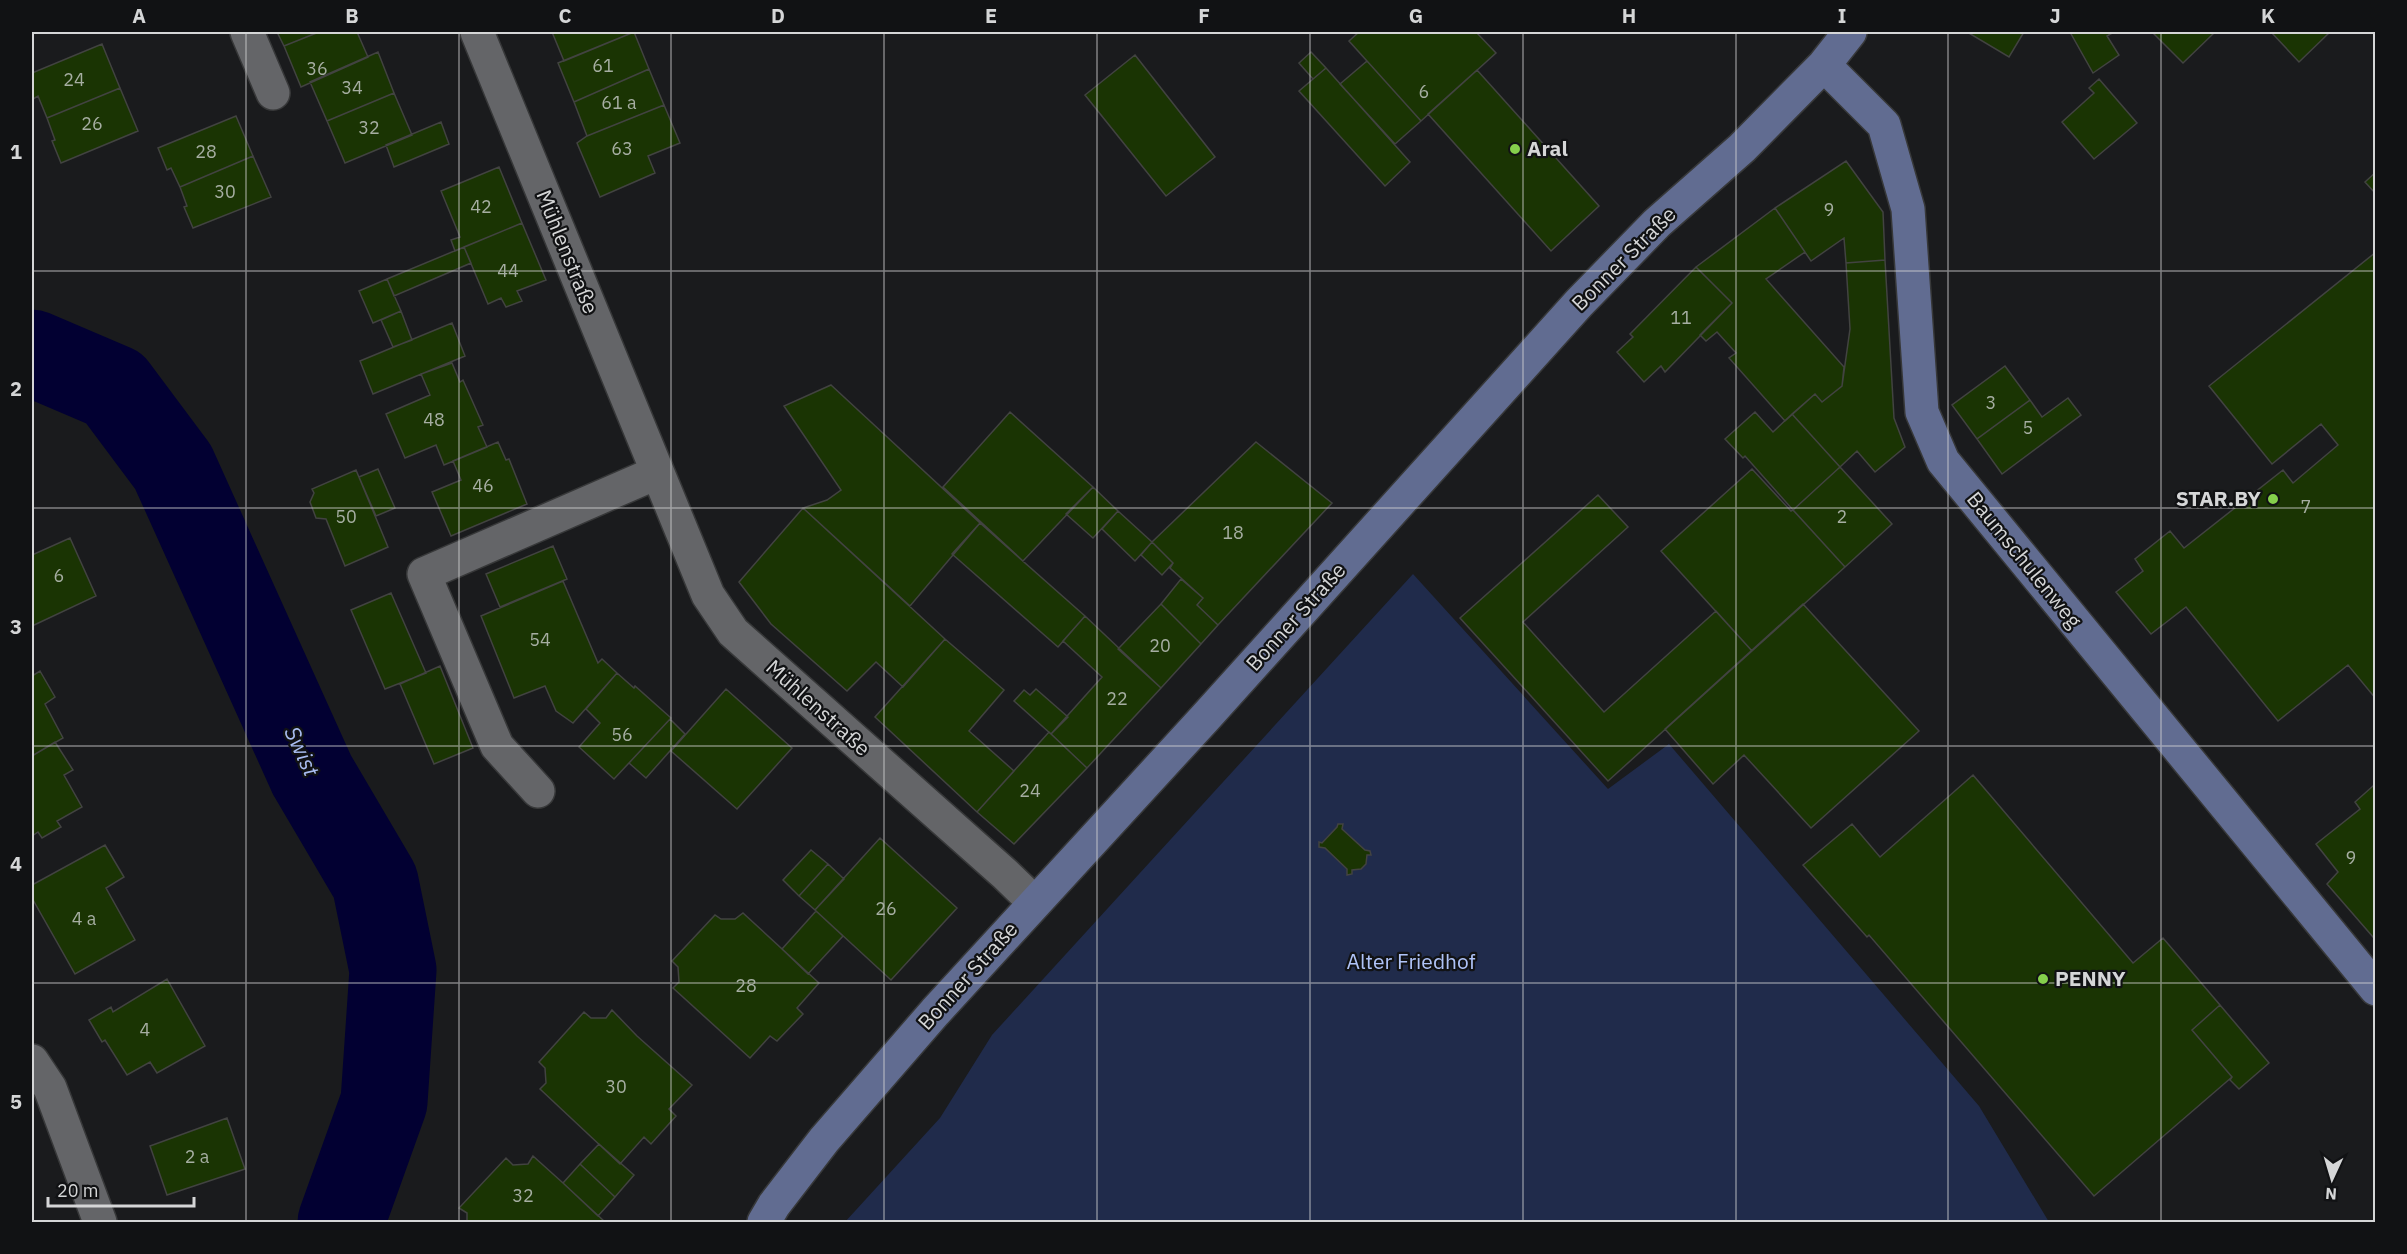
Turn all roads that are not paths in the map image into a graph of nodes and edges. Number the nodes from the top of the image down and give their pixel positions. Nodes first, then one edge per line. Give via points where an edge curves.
1 (247, 32) edge
2 (477, 32) edge
3 (1850, 32) edge
4 (1824, 65) junction
5 (273, 93) dead end
6 (656, 473) junction
7 (538, 791) dead end
8 (1034, 902) junction
9 (2376, 989) edge
10 (32, 1061) edge
11 (100, 1222) edge
12 (764, 1222) edge

1 - 5 street
2 - 6 street, Mühlenstraße
3 - 4 main road, Bonner Straße
4 - 8 main road, Bonner Straße via 1742,148 1657,222 1579,303
4 - 9 main road, Baumschulenweg via 1884,125 1908,209 1923,412 1943,460
6 - 7 street via 424,574 497,746
6 - 8 street, Mühlenstraße via 708,595 733,632
8 - 12 main road, Bonner Straße via 832,1132
10 - 11 street via 50,1088

